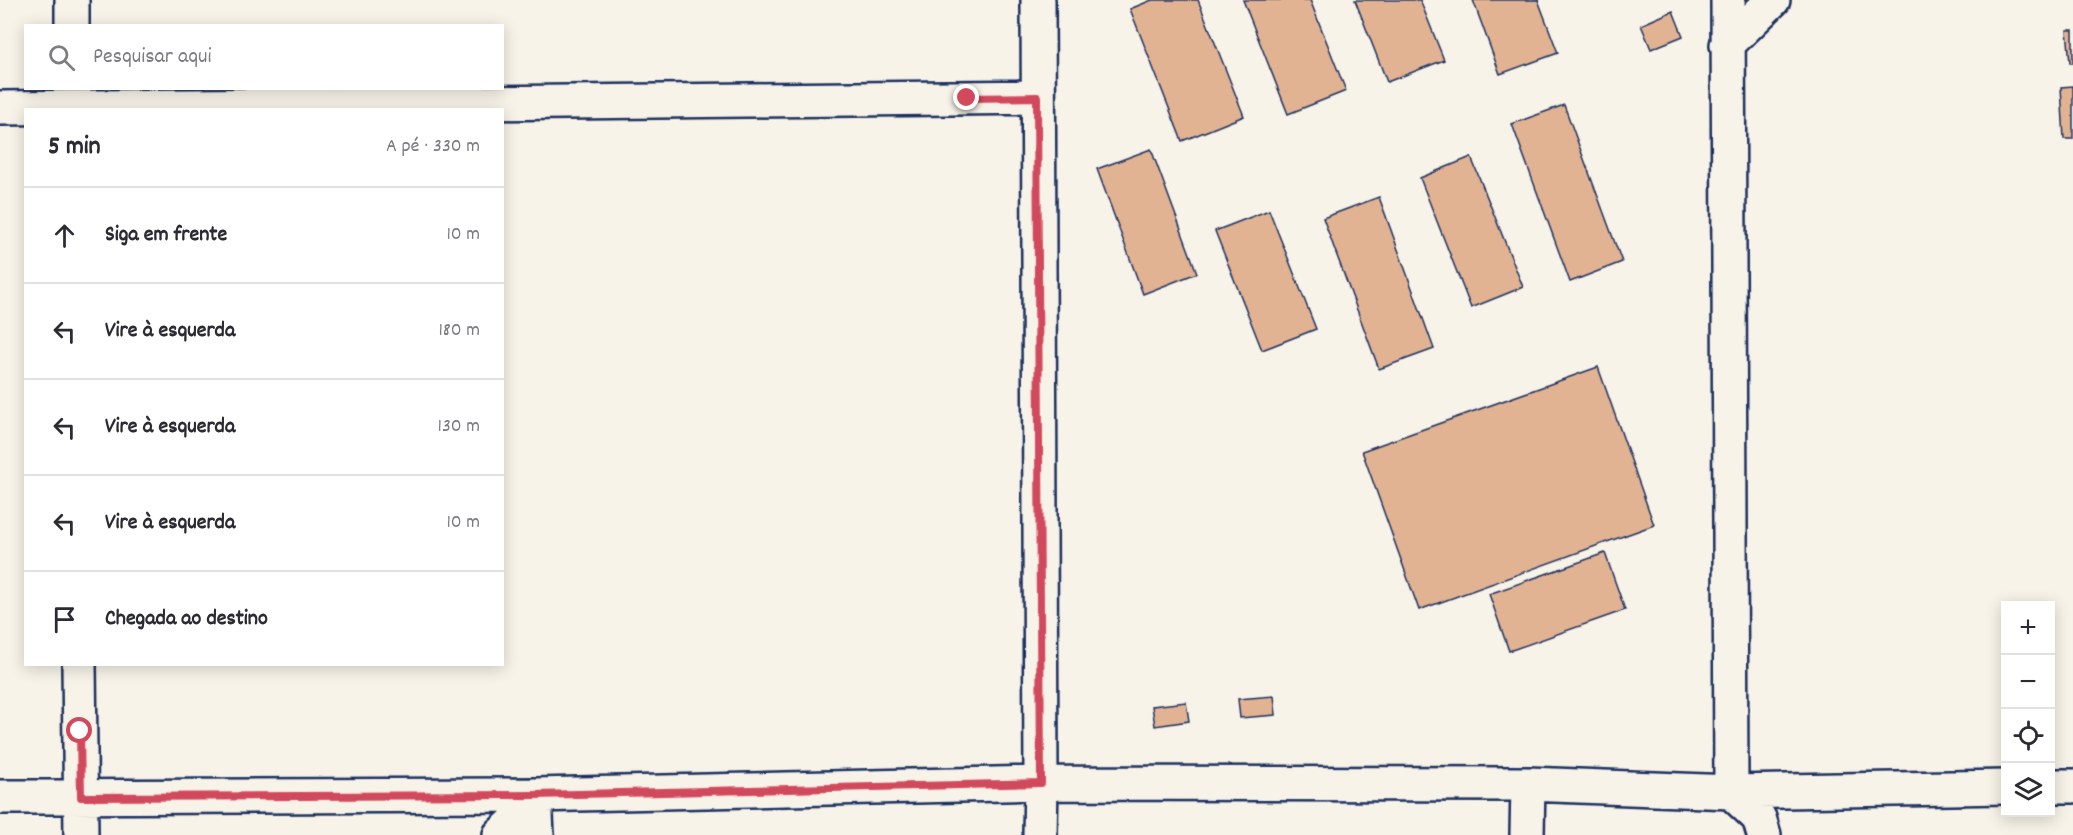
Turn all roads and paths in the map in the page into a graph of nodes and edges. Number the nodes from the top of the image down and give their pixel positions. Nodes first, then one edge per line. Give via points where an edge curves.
1 (72, 0) edge
2 (1038, 0) edge
3 (1728, 0) edge
4 (1773, 0) edge
5 (72, 24) edge
6 (1727, 45) junction
7 (1037, 97) junction
8 (72, 102) edge
9 (0, 108) edge
10 (79, 666) edge
11 (1041, 783) junction
12 (1528, 784) junction
13 (2055, 786) edge
14 (2073, 786) edge
15 (2001, 787) edge
16 (1731, 792) junction
17 (535, 795) junction
18 (0, 797) edge
19 (81, 797) junction
20 (81, 835) edge
21 (500, 835) edge
22 (537, 835) edge
23 (1040, 835) edge
24 (1527, 835) edge
25 (1764, 835) edge

1 - 5 street
2 - 7 street
3 - 6 street
4 - 6 street
6 - 16 street
7 - 8 street
7 - 11 street
8 - 9 street
10 - 19 street
11 - 12 street
11 - 17 street
11 - 23 street
12 - 16 street
12 - 24 street
13 - 14 street
15 - 16 street
16 - 25 street via 1759,818
17 - 19 street
17 - 21 street
17 - 22 street
18 - 19 street
19 - 20 street

